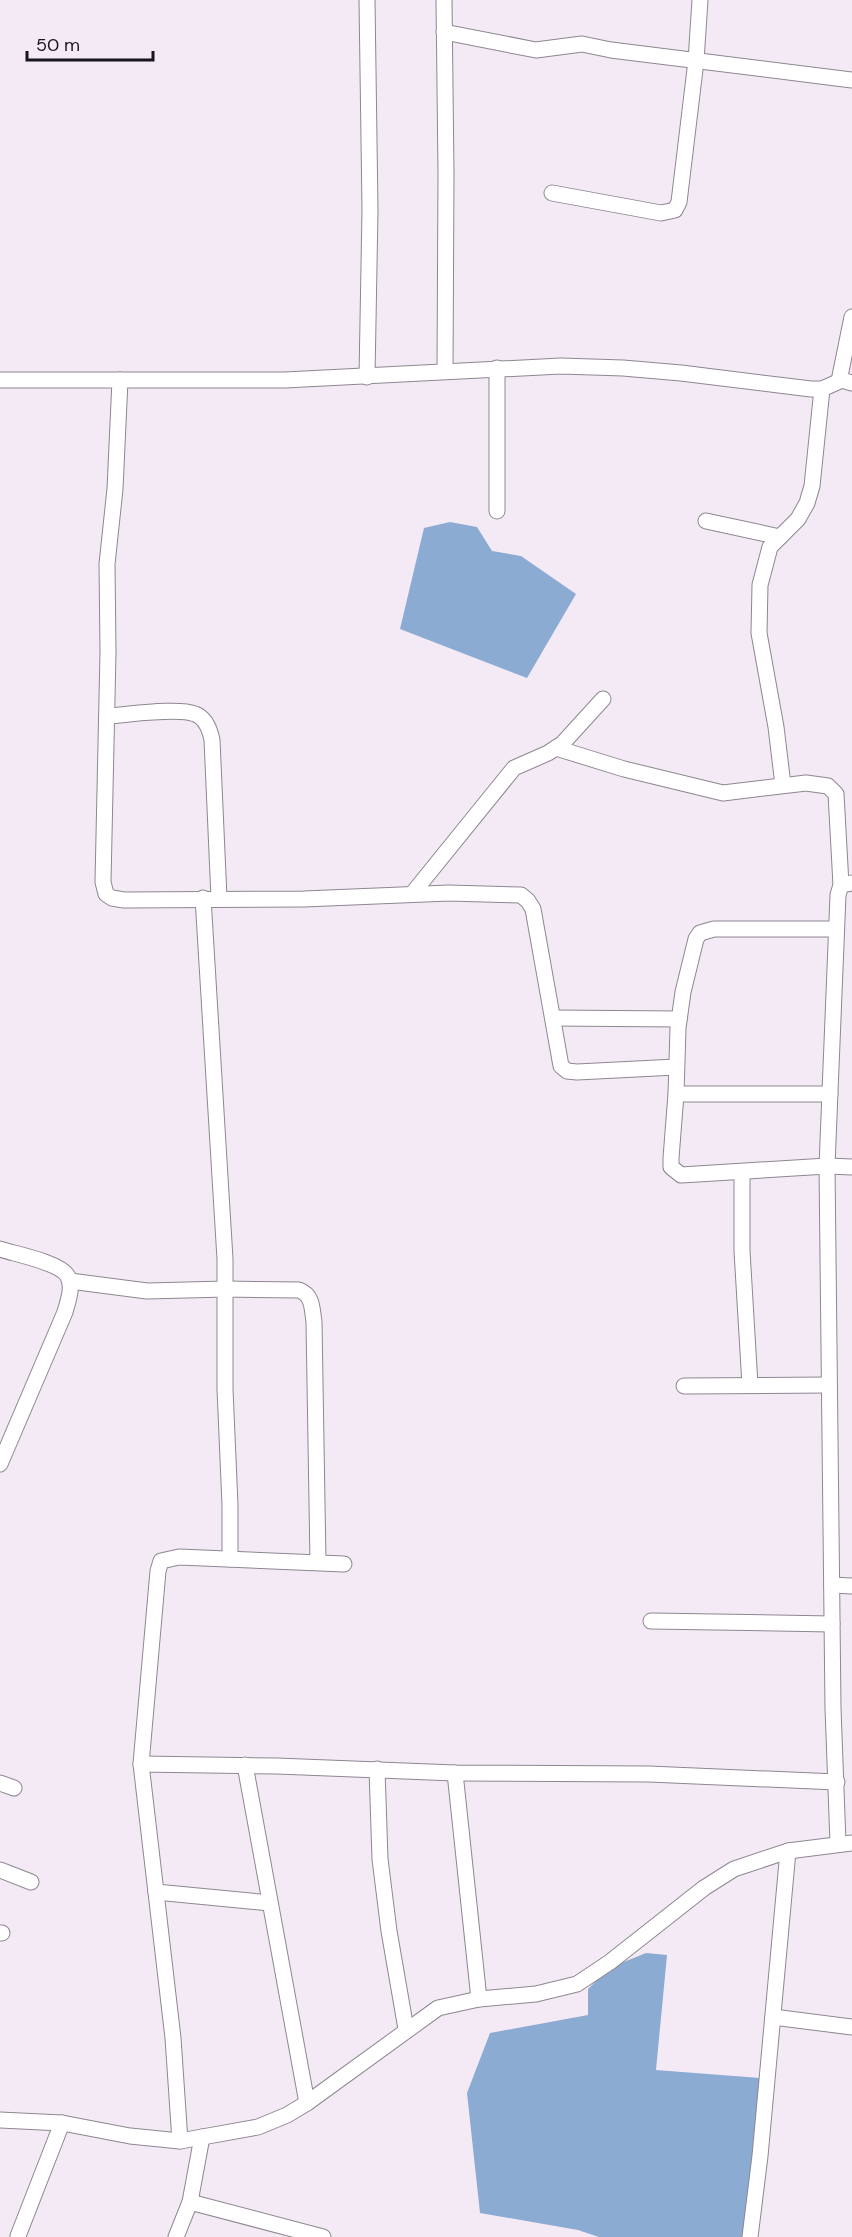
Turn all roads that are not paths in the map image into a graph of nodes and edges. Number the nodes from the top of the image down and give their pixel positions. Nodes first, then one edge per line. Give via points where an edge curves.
1 (367, 0) edge
2 (444, 0) edge
3 (700, 0) edge
4 (444, 32) junction
5 (696, 61) junction
6 (852, 80) edge
7 (552, 193) dead end
8 (852, 317) edge
9 (497, 368) junction
10 (445, 371) junction
11 (367, 377) junction
12 (0, 380) edge
13 (120, 380) junction
14 (847, 381) edge
15 (822, 389) junction
16 (497, 512) dead end
17 (706, 521) dead end
18 (780, 537) junction
19 (603, 699) dead end
20 (107, 716) junction
21 (556, 748) junction
22 (783, 785) junction
23 (846, 884) edge
24 (412, 894) junction
25 (203, 898) junction
26 (219, 898) junction
27 (836, 929) junction
28 (553, 1018) junction
29 (679, 1019) junction
30 (676, 1067) junction
31 (676, 1094) junction
32 (830, 1094) junction
33 (826, 1166) junction
34 (852, 1167) edge
35 (742, 1172) junction
36 (0, 1249) edge
37 (70, 1281) junction
38 (225, 1289) junction
39 (750, 1385) junction
40 (829, 1385) junction
41 (684, 1386) dead end
42 (0, 1464) edge
43 (230, 1559) junction
44 (318, 1562) junction
45 (344, 1564) dead end
46 (832, 1585) junction
47 (852, 1586) edge
48 (651, 1621) dead end
49 (832, 1624) junction
50 (141, 1764) junction
51 (245, 1765) junction
52 (377, 1769) junction
53 (455, 1773) junction
54 (837, 1782) junction
55 (845, 1843) edge
56 (788, 1851) junction
57 (0, 1870) edge
58 (31, 1882) dead end
59 (156, 1892) junction
60 (270, 1903) junction
61 (479, 1999) junction
62 (773, 2017) junction
63 (852, 2027) edge
64 (406, 2029) junction
65 (308, 2103) junction
66 (0, 2120) edge
67 (62, 2123) junction
68 (202, 2137) junction
69 (180, 2141) junction
70 (190, 2202) junction
71 (18, 2236) edge
72 (176, 2237) edge
73 (323, 2237) edge
74 (750, 2237) edge

1 - 11 street
2 - 4 street
3 - 5 street
4 - 5 street via 536,50 582,44
4 - 10 street
5 - 6 street
5 - 7 street via 675,210 661,213
8 - 14 street via 841,371
9 - 10 street
9 - 15 street via 623,368
9 - 16 street
10 - 11 street
11 - 13 street
12 - 13 street
13 - 20 street via 107,564
14 - 15 street
15 - 18 street via 812,486 798,519
17 - 18 street
18 - 22 street via 770,547 760,585 759,633
19 - 21 street
20 - 25 street via 103,882 106,894 124,900
20 - 26 street via 183,711 197,714 205,721 212,740
21 - 22 street via 723,793
21 - 24 street via 514,768
22 - 23 street via 819,784 836,794
23 - 27 street via 838,895
24 - 26 street
24 - 28 street via 508,894 520,895 528,901 533,909
25 - 26 street
25 - 38 street
27 - 29 street via 714,929 700,933
27 - 32 street
28 - 29 street
28 - 30 street via 558,1057 567,1071
29 - 30 street
30 - 31 street
31 - 32 street
31 - 35 street via 671,1167 681,1175
32 - 33 street
33 - 34 street
33 - 35 street
33 - 40 street
35 - 39 street
36 - 37 street via 53,1266 66,1273
37 - 38 street via 147,1291
37 - 42 street via 65,1312
38 - 43 street
38 - 44 street via 299,1290 310,1298 314,1322
39 - 40 street
39 - 41 street
40 - 46 street
43 - 44 street
43 - 50 street via 179,1557 161,1561
44 - 45 street
46 - 47 street
46 - 49 street
48 - 49 street
49 - 54 street
50 - 51 street
50 - 59 street
51 - 52 street
51 - 60 street
52 - 53 street
52 - 64 street via 380,1859
53 - 54 street via 649,1774
53 - 61 street
54 - 55 street
55 - 56 street
56 - 61 street via 734,1869 577,1984 536,1994
56 - 62 street
57 - 58 street
59 - 60 street
59 - 69 street
60 - 65 street
61 - 64 street via 438,2008
62 - 63 street
62 - 74 street
64 - 65 street
65 - 68 street via 258,2127
66 - 67 street
67 - 69 street
67 - 71 street
68 - 69 street
68 - 70 street
70 - 72 street
70 - 73 street

